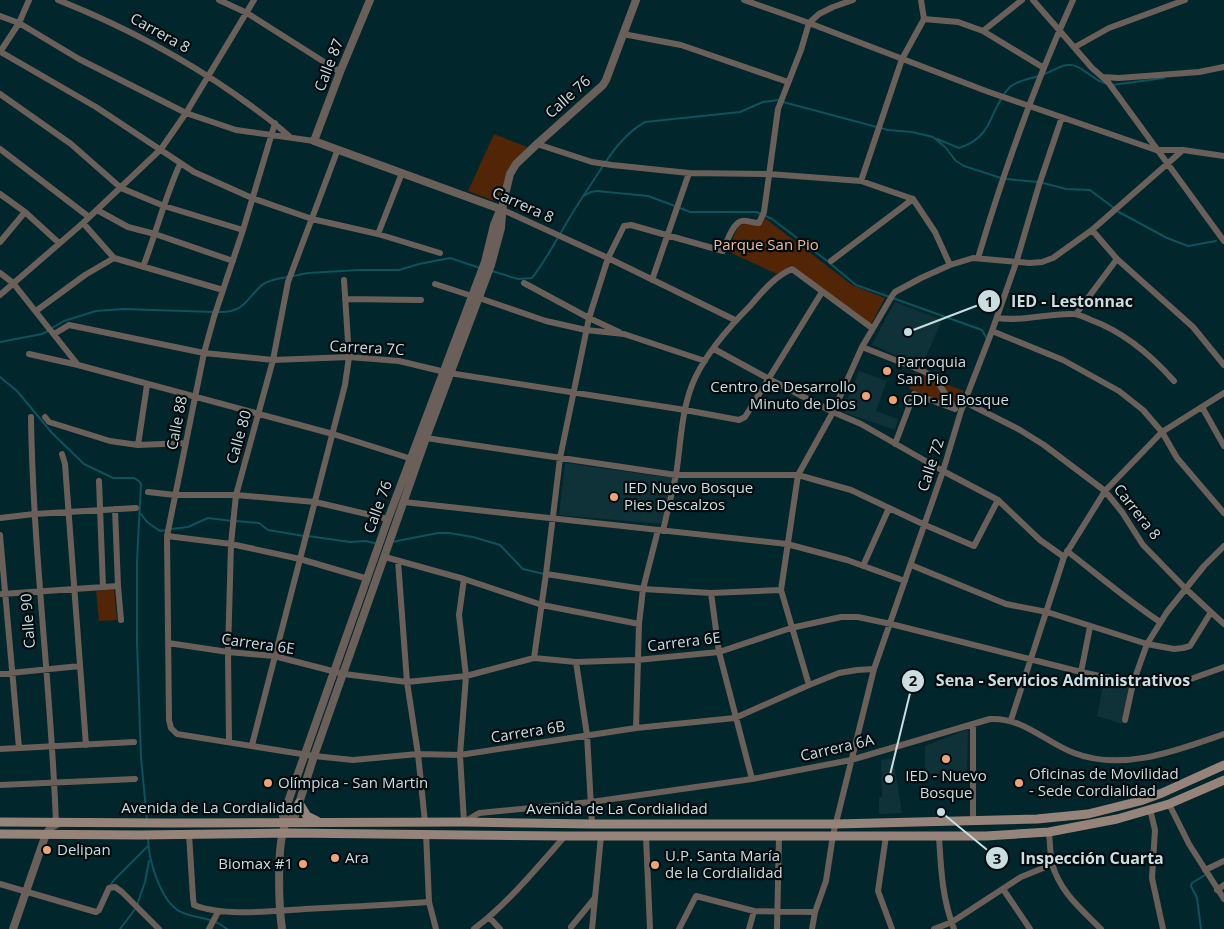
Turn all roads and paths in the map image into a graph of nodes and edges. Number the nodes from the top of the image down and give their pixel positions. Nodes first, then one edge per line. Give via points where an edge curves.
1 (29, 0) edge
2 (58, 0) edge
3 (220, 0) edge
4 (254, 0) edge
5 (636, 0) edge
6 (744, 0) edge
7 (853, 0) edge
8 (921, 0) edge
9 (1022, 0) edge
10 (1033, 0) edge
11 (1073, 0) edge
12 (1185, 0) edge
13 (367, 1) edge
14 (247, 14) junction
15 (0, 16) edge
16 (924, 19) junction
17 (19, 23) junction
18 (809, 23) junction
19 (1060, 30) junction
20 (983, 31) junction
21 (623, 34) junction
22 (1075, 47) junction
23 (1, 52) edge
24 (902, 59) junction
25 (1224, 66) edge
26 (340, 72) junction
27 (1042, 73) junction
28 (208, 76) junction
29 (1102, 77) junction
30 (788, 82) junction
31 (0, 94) edge
32 (1030, 106) junction
33 (186, 113) junction
34 (1062, 117) junction
35 (274, 123) junction
36 (271, 135) junction
37 (290, 138) junction
38 (314, 141) junction
39 (537, 144) junction
40 (0, 149) edge
41 (161, 149) junction
42 (338, 149) junction
43 (1156, 150) junction
44 (1183, 150) junction
45 (1224, 156) edge
46 (180, 164) junction
47 (1168, 164) junction
48 (402, 173) junction
49 (689, 174) junction
50 (769, 174) junction
51 (861, 181) junction
52 (121, 188) junction
53 (0, 194) edge
54 (252, 198) junction
55 (913, 199) junction
56 (164, 206) junction
57 (502, 207) junction
58 (97, 210) junction
59 (25, 212) junction
60 (89, 217) junction
61 (312, 218) junction
62 (83, 223) junction
63 (242, 230) junction
64 (1092, 230) junction
65 (155, 234) junction
66 (378, 234) junction
67 (667, 236) junction
68 (1224, 241) edge
69 (0, 242) edge
70 (59, 244) junction
71 (440, 253) dead end
72 (114, 258) junction
73 (608, 258) junction
74 (975, 258) junction
75 (1117, 259) junction
76 (233, 261) junction
77 (831, 261) dead end
78 (1016, 263) junction
79 (950, 265) junction
80 (143, 267) junction
81 (0, 273) edge
82 (344, 280) dead end
83 (652, 280) junction
84 (524, 283) dead end
85 (13, 284) junction
86 (435, 284) dead end
87 (223, 290) junction
88 (822, 292) junction
89 (0, 294) edge
90 (476, 297) junction
91 (345, 298) junction
92 (421, 300) dead end
93 (36, 311) junction
94 (1076, 314) junction
95 (589, 318) junction
96 (997, 318) junction
97 (735, 320) junction
98 (872, 328) junction
99 (586, 330) junction
100 (992, 331) junction
101 (52, 332) junction
102 (624, 334) junction
103 (862, 347) junction
104 (714, 349) junction
105 (204, 353) junction
106 (29, 354) dead end
107 (349, 357) junction
108 (272, 360) junction
109 (704, 361) junction
110 (1224, 364) edge
111 (78, 365) junction
112 (446, 372) junction
113 (769, 379) junction
114 (1174, 381) dead end
115 (147, 385) junction
116 (573, 392) junction
117 (1224, 392) edge
118 (195, 398) junction
119 (965, 402) junction
120 (1202, 407) junction
121 (685, 410) junction
122 (958, 410) junction
123 (833, 412) junction
124 (258, 414) junction
125 (31, 417) dead end
126 (45, 417) dead end
127 (1162, 432) junction
128 (333, 434) junction
129 (426, 438) junction
130 (186, 443) junction
131 (895, 444) junction
132 (138, 445) junction
133 (1224, 446) edge
134 (62, 454) dead end
135 (560, 458) junction
136 (415, 460) junction
137 (943, 471) junction
138 (676, 474) junction
139 (798, 475) junction
140 (99, 481) dead end
141 (148, 492) dead end
142 (1104, 492) junction
143 (175, 495) junction
144 (236, 495) junction
145 (998, 500) junction
146 (315, 502) junction
147 (404, 502) junction
148 (136, 508) dead end
149 (889, 508) junction
150 (115, 509) junction
151 (100, 510) junction
152 (68, 513) junction
153 (1224, 513) edge
154 (34, 514) junction
155 (0, 518) edge
156 (552, 518) junction
157 (388, 519) junction
158 (925, 525) junction
159 (661, 530) junction
160 (0, 534) edge
161 (168, 536) junction
162 (231, 544) junction
163 (787, 544) junction
164 (1224, 546) edge
165 (1065, 554) junction
166 (385, 557) junction
167 (300, 559) junction
168 (398, 561) junction
169 (911, 565) junction
170 (863, 566) junction
171 (546, 574) junction
172 (368, 579) junction
173 (464, 579) junction
174 (905, 582) junction
175 (118, 586) junction
176 (102, 587) junction
177 (73, 589) junction
178 (643, 589) junction
179 (1186, 589) junction
180 (781, 590) junction
181 (40, 592) junction
182 (711, 593) junction
183 (2, 594) edge
184 (542, 605) junction
185 (1047, 612) junction
186 (1211, 612) junction
187 (121, 620) dead end
188 (1160, 622) junction
189 (639, 624) junction
190 (891, 624) junction
191 (1224, 624) edge
192 (1090, 627) junction
193 (791, 628) junction
194 (168, 643) junction
195 (1147, 644) junction
196 (228, 652) junction
197 (719, 652) junction
198 (274, 656) junction
199 (534, 658) junction
200 (637, 660) junction
201 (1030, 660) junction
202 (576, 662) junction
203 (80, 666) junction
204 (1224, 667) edge
205 (46, 669) junction
206 (874, 670) junction
207 (334, 672) junction
208 (1081, 672) junction
209 (12, 673) junction
210 (0, 674) edge
211 (344, 674) junction
212 (466, 676) junction
213 (406, 682) junction
214 (1133, 683) junction
215 (808, 685) junction
216 (735, 718) junction
217 (1011, 720) junction
218 (1125, 720) dead end
219 (972, 724) junction
220 (636, 728) junction
221 (177, 734) joint
222 (1224, 734) edge
223 (587, 736) junction
224 (134, 742) dead end
225 (229, 742) junction
226 (86, 744) junction
227 (252, 745) junction
228 (52, 747) junction
229 (19, 748) junction
230 (0, 749) edge
231 (304, 754) junction
232 (418, 754) junction
233 (460, 755) junction
234 (314, 756) junction
235 (851, 760) junction
236 (1224, 765) edge
237 (135, 779) dead end
238 (752, 779) junction
239 (1224, 780) edge
240 (54, 783) junction
241 (0, 785) edge
242 (591, 802) junction
243 (299, 803) junction
244 (1169, 804) junction
245 (1150, 810) junction
246 (0, 822) edge
247 (287, 822) junction
248 (317, 822) junction
249 (425, 822) junction
250 (464, 822) junction
251 (973, 822) junction
252 (58, 823) junction
253 (592, 824) junction
254 (836, 824) junction
255 (1048, 832) junction
256 (283, 833) junction
257 (426, 833) junction
258 (0, 834) edge
259 (46, 834) junction
260 (189, 834) junction
261 (833, 835) junction
262 (565, 836) junction
263 (601, 836) junction
264 (646, 836) junction
265 (779, 836) junction
266 (886, 836) junction
267 (939, 836) junction
268 (1224, 861) edge
269 (1052, 864) junction
270 (1205, 870) junction
271 (0, 884) edge
272 (1224, 885) edge
273 (1003, 889) junction
274 (1217, 890) junction
275 (25, 892) junction
276 (595, 898) junction
277 (1224, 900) edge
278 (428, 902) junction
279 (279, 911) junction
280 (754, 911) junction
281 (779, 911) junction
282 (218, 912) junction
283 (815, 912) junction
284 (490, 917) junction
285 (953, 926) edge
286 (210, 927) edge
287 (571, 927) dead end
288 (13, 929) edge
289 (159, 929) edge
290 (282, 929) edge
291 (436, 929) edge
292 (474, 929) edge
293 (500, 929) edge
294 (592, 929) edge
295 (650, 929) edge
296 (679, 929) edge
297 (749, 929) edge
298 (777, 929) edge
299 (812, 929) edge
300 (892, 929) edge
301 (934, 929) edge
302 (1030, 929) edge
303 (1101, 929) edge
304 (1163, 929) edge

1 - 17 street
2 - 28 street, Carrera 8 via 144,38
3 - 14 street
4 - 14 street
5 - 21 street, Calle 76
6 - 18 street
7 - 18 street via 833,6
8 - 16 street
9 - 20 street
10 - 19 street
11 - 19 street
12 - 22 street via 1108,28
13 - 26 street, Calle 87
14 - 26 street
14 - 28 street
15 - 17 street, Carrera 8
16 - 20 street via 958,22
16 - 24 street
17 - 23 street
17 - 33 street, Carrera 8
18 - 24 street
18 - 30 street
19 - 22 street
19 - 27 street
20 - 27 street
21 - 30 street via 680,45
21 - 39 street, Calle 76 via 603,85
22 - 29 street
23 - 41 street
24 - 32 street
24 - 51 street
25 - 29 street via 1199,72
26 - 38 street, Calle 87
27 - 32 street
28 - 33 street
28 - 35 street, Carrera 8
29 - 43 street
30 - 50 street via 778,109
31 - 52 street via 70,144
32 - 34 street
32 - 74 street
33 - 36 street, Carrera 8 via 236,130
33 - 41 street
34 - 43 street
34 - 78 street, Calle 72
35 - 36 street, Calle 88
35 - 37 street, Carrera 8
36 - 37 street, Carrera 8
36 - 54 street, Calle 88
37 - 38 street, Carrera 8
38 - 42 street, Carrera 8
39 - 49 street via 592,162
39 - 57 street, Calle 76 via 510,174
40 - 60 street
41 - 46 street
41 - 52 street
42 - 48 street, Carrera 8
42 - 61 street, Calle 80
43 - 44 street
43 - 47 street
44 - 45 street
44 - 47 street
46 - 54 street
46 - 56 street
47 - 64 street
47 - 68 street
48 - 57 street, Carrera 8
48 - 66 street
49 - 50 street
49 - 67 street
50 - 51 street
50 - 67 street via 761,217 738,222 722,251
51 - 55 street
52 - 56 street
52 - 58 street
53 - 59 street
54 - 61 street
54 - 63 street, Calle 88
55 - 77 street
55 - 79 street via 935,232
56 - 63 street
56 - 65 street
57 - 73 street, Carrera 8
57 - 90 street, Calle 76
58 - 60 street
58 - 65 street via 128,227
59 - 69 street
59 - 70 street
60 - 62 street
61 - 66 street
61 - 108 street, Calle 80 via 288,282
62 - 70 street
62 - 72 street
63 - 76 street, Calle 88
64 - 75 street
64 - 78 street via 1050,260
65 - 76 street
65 - 80 street
66 - 71 street
67 - 73 street via 631,225 624,226
67 - 83 street
70 - 85 street
72 - 80 street
72 - 93 street
73 - 83 street, Carrera 8
73 - 95 street
74 - 78 street
74 - 79 street
75 - 94 street
75 - 110 street via 1193,327
76 - 87 street, Calle 88
78 - 96 street, Calle 72
79 - 98 street via 895,292
80 - 87 street
81 - 85 street
82 - 91 street
83 - 97 street, Carrera 8
84 - 95 street
85 - 89 street
85 - 93 street
86 - 90 street
87 - 105 street, Calle 88
88 - 97 street via 791,269
88 - 98 street
88 - 113 street
90 - 99 street via 546,321
90 - 112 street, Calle 76
91 - 92 street
91 - 107 street
93 - 101 street
94 - 96 street
94 - 114 street via 1116,331 1159,364
95 - 99 street
95 - 102 street
96 - 100 street, Calle 72
97 - 104 street
98 - 103 street
99 - 102 street
99 - 116 street
100 - 119 street, Calle 72
100 - 127 street via 1064,360 1118,391
101 - 105 street, Carrera 7C via 69,325
101 - 111 street
102 - 109 street
103 - 122 street via 935,378
103 - 123 street
104 - 109 street
104 - 113 street
105 - 108 street, Carrera 7C
105 - 118 street, Calle 88
106 - 111 street
107 - 108 street, Carrera 7C
107 - 112 street, Carrera 7C via 400,361
107 - 128 street
108 - 124 street, Calle 80
109 - 121 street via 694,379
111 - 115 street
112 - 116 street, Carrera 7C
112 - 129 street, Calle 76
112 - 136 street, Calle 76
113 - 121 street, Carrera 7C via 745,417 739,420
113 - 123 street
115 - 118 street
115 - 132 street
116 - 121 street, Carrera 7C
116 - 135 street
117 - 120 street
118 - 124 street
118 - 130 street, Calle 88
119 - 122 street, Calle 72
119 - 142 street, Carrera 8 via 1044,445
120 - 127 street
120 - 133 street
121 - 138 street
122 - 131 street via 914,394
122 - 137 street, Calle 72
123 - 131 street
123 - 139 street
124 - 128 street
124 - 144 street, Calle 80
125 - 154 street, Calle 90
126 - 132 street via 49,422 110,441
127 - 142 street
127 - 153 street via 1177,458
128 - 136 street
128 - 146 street
129 - 135 street
129 - 136 street, Calle 76
130 - 132 street
130 - 143 street, Calle 88
131 - 137 street
134 - 152 street
135 - 138 street
135 - 156 street
136 - 147 street, Calle 76
136 - 157 street, Calle 76
137 - 145 street
137 - 158 street, Calle 72
138 - 139 street
138 - 159 street
139 - 149 street via 851,490
139 - 163 street
140 - 151 street
141 - 143 street
142 - 165 street
142 - 179 street, Carrera 8 via 1122,512 1143,545
143 - 144 street
143 - 161 street, Calle 88
144 - 146 street
144 - 162 street, Calle 80
145 - 158 street via 974,546
145 - 165 street via 1040,540
146 - 157 street
146 - 167 street
147 - 156 street
147 - 166 street, Calle 76
148 - 150 street
149 - 158 street
149 - 170 street
150 - 151 street
150 - 175 street
151 - 152 street
151 - 176 street
152 - 154 street
152 - 177 street
154 - 155 street
154 - 181 street, Calle 90
156 - 159 street
156 - 171 street
157 - 172 street, Calle 76
158 - 169 street, Calle 72
159 - 163 street
159 - 178 street
160 - 183 street
161 - 162 street
161 - 194 street, Calle 88
162 - 167 street
162 - 196 street, Calle 80
163 - 170 street
163 - 180 street
164 - 179 street
165 - 185 street
165 - 188 street via 1094,571
166 - 168 street
166 - 211 street, Calle 76
167 - 172 street
167 - 198 street
168 - 173 street
168 - 213 street
169 - 174 street, Calle 72
169 - 185 street via 1006,604
170 - 174 street
171 - 178 street
171 - 184 street
172 - 207 street, Calle 76
173 - 184 street
173 - 212 street via 459,615
174 - 190 street, Calle 72
175 - 176 street
175 - 187 street
176 - 177 street
177 - 181 street
177 - 203 street
178 - 182 street
178 - 189 street
179 - 186 street, Carrera 8
179 - 188 street
180 - 182 street
180 - 193 street
181 - 183 street
181 - 205 street, Calle 90
182 - 197 street
183 - 209 street
184 - 189 street
184 - 199 street
185 - 192 street
185 - 201 street
186 - 191 street, Carrera 8
186 - 195 street via 1188,647 1174,649
188 - 195 street
189 - 200 street
190 - 193 street, Carrera 6E via 841,617
190 - 201 street, Carrera 6E
190 - 206 street, Calle 72
192 - 195 street
192 - 208 street
193 - 197 street, Carrera 6E
193 - 215 street
194 - 196 street, Carrera 6E
194 - 221 street, Calle 88 via 168,720
195 - 214 street
196 - 198 street, Carrera 6E
196 - 225 street, Calle 80
197 - 200 street, Carrera 6E
197 - 216 street
198 - 207 street, Carrera 6E
198 - 227 street
199 - 202 street, Carrera 6E
199 - 212 street, Carrera 6E
200 - 202 street, Carrera 6E
200 - 220 street
201 - 208 street, Carrera 6E
201 - 217 street
202 - 223 street
203 - 205 street
203 - 226 street
204 - 214 street, Carrera 6E via 1166,684
205 - 209 street
205 - 228 street, Calle 90
206 - 215 street, Carrera 6B via 839,673
206 - 235 street, Calle 72
207 - 211 street, Carrera 6E
207 - 231 street, Calle 76
208 - 214 street, Carrera 6E
209 - 210 street
209 - 229 street
211 - 213 street, Carrera 6E
211 - 234 street, Calle 76
212 - 213 street, Carrera 6E
212 - 233 street
213 - 232 street
214 - 218 street
215 - 216 street, Carrera 6B
216 - 220 street, Carrera 6B
216 - 238 street
217 - 219 street, Carrera 6A via 990,719
217 - 222 street, Carrera 6A via 1073,753 1114,760 1171,753
219 - 235 street, Carrera 6A
219 - 251 street
220 - 223 street, Carrera 6B
221 - 225 street, Carrera 6B
223 - 233 street, Carrera 6B
223 - 242 street
224 - 226 street
225 - 227 street, Carrera 6B
226 - 228 street
227 - 231 street, Carrera 6B
228 - 229 street
228 - 240 street, Calle 90
229 - 230 street
231 - 234 street, Carrera 6B
231 - 247 street, Calle 76 via 283,816
232 - 233 street, Carrera 6B
232 - 234 street, Carrera 6B via 353,760
232 - 249 street
233 - 250 street
234 - 243 street, Calle 76
235 - 238 street, Carrera 6A
235 - 254 street, Calle 72
236 - 251 main road, Avenida de La Cordialidad via 1162,793 1114,808 1061,818
237 - 240 street
238 - 242 street, Carrera 6A
239 - 244 main road, Avenida de La Cordialidad
240 - 241 street
240 - 252 street, Calle 90
242 - 250 street, Carrera 6A via 479,813
242 - 253 street
243 - 247 street, Calle 76 via 295,816
243 - 248 main road via 307,816
244 - 245 main road, Avenida de La Cordialidad
244 - 270 street
245 - 255 main road, Avenida de La Cordialidad
245 - 304 street via 1156,830 1152,878
246 - 252 main road, Avenida de La Cordialidad
247 - 248 main road, Avenida de La Cordialidad
247 - 252 main road, Avenida de La Cordialidad
247 - 256 street, Calle 76
248 - 249 main road, Avenida de La Cordialidad
249 - 250 main road, Avenida de La Cordialidad
250 - 253 main road, Avenida de La Cordialidad
251 - 254 main road, Avenida de La Cordialidad
252 - 259 street
253 - 254 main road, Avenida de La Cordialidad
254 - 261 street, Calle 72
255 - 267 main road, Avenida de La Cordialidad
255 - 269 street
256 - 257 main road, Avenida de La Cordialidad
256 - 260 main road, Avenida de La Cordialidad
256 - 279 street, Calle 76
257 - 262 main road, Avenida de La Cordialidad
257 - 278 street
258 - 259 main road, Avenida de La Cordialidad
259 - 260 main road, Avenida de La Cordialidad
259 - 275 street
260 - 282 street via 194,905
261 - 265 main road, Avenida de La Cordialidad
261 - 266 main road, Avenida de La Cordialidad
261 - 283 street, Calle 72 via 826,882
262 - 263 main road, Avenida de La Cordialidad
262 - 284 street
263 - 264 main road, Avenida de La Cordialidad
263 - 276 street
264 - 265 main road, Avenida de La Cordialidad
264 - 295 street
265 - 281 street
266 - 267 main road, Avenida de La Cordialidad
266 - 300 street via 878,891
267 - 285 street via 943,892
268 - 270 street
269 - 273 street via 1020,877
269 - 303 street via 1066,894
270 - 274 street
271 - 275 street
272 - 274 street
273 - 285 street
273 - 302 street
274 - 277 street
275 - 288 street
275 - 289 street via 98,912 109,888 113,887
276 - 287 street
276 - 294 street
278 - 279 street
278 - 291 street
279 - 282 street
279 - 290 street, Calle 76
280 - 281 street
280 - 296 street via 696,896
280 - 297 street
281 - 283 street
281 - 298 street
282 - 286 street
283 - 299 street, Calle 72
284 - 292 street
284 - 293 street
285 - 301 street

